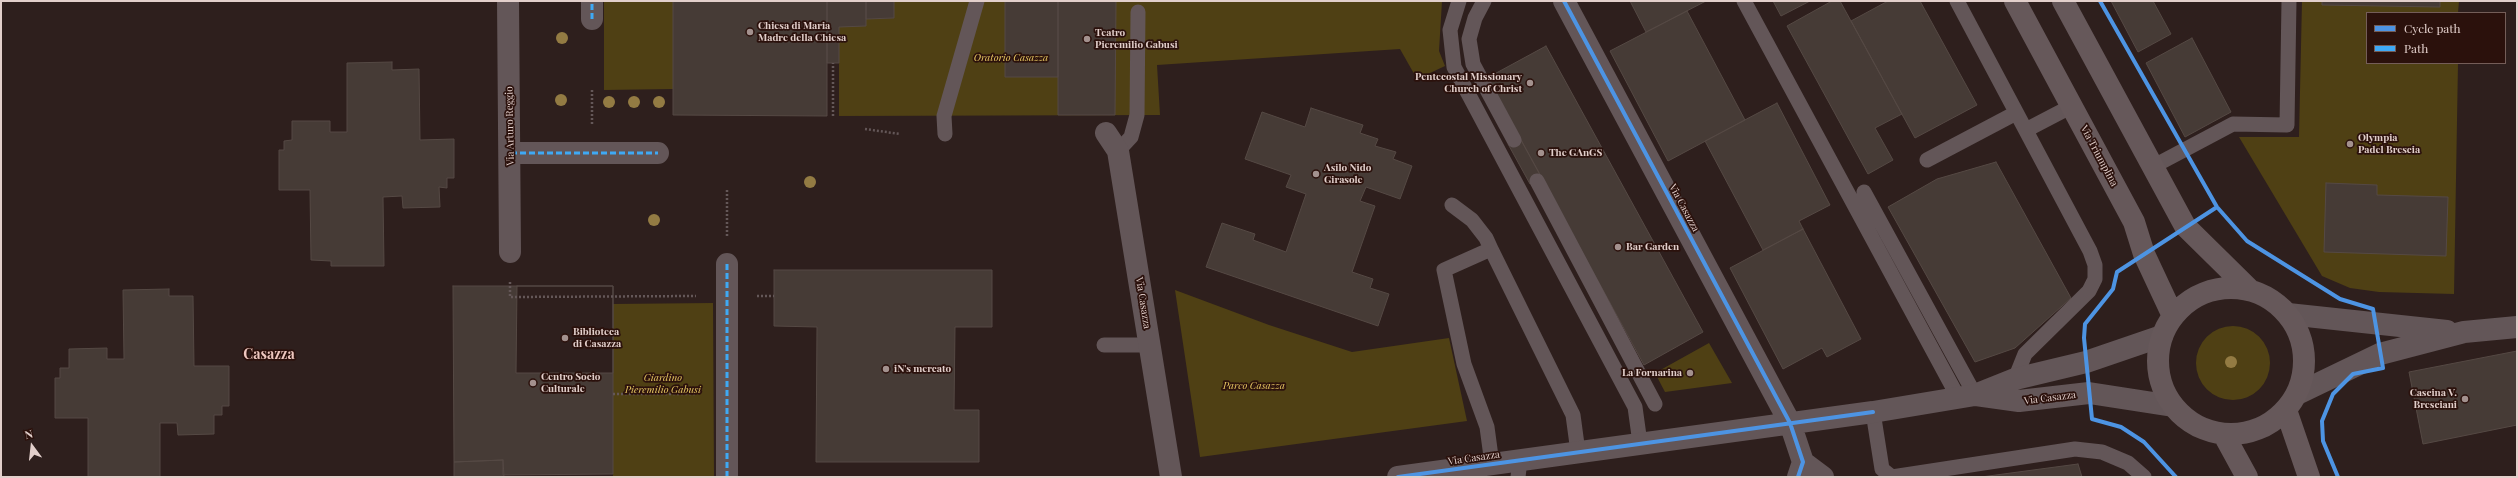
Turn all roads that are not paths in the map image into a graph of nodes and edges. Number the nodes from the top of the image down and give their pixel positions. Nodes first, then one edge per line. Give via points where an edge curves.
1 (508, 1) edge
2 (977, 1) edge
3 (1458, 1) edge
4 (1484, 1) edge
5 (1564, 1) edge
6 (1744, 1) edge
7 (1957, 1) edge
8 (2015, 1) edge
9 (2063, 1) edge
10 (2289, 1) edge
11 (1138, 12) dead end
12 (2072, 106) junction
13 (2016, 113) junction
14 (2026, 130) junction
15 (1106, 133) dead end
16 (945, 134) dead end
17 (1514, 140) dead end
18 (1118, 151) junction
19 (658, 152) dead end
20 (511, 153) junction
21 (1927, 160) dead end
22 (2152, 167) junction
23 (1536, 181) dead end
24 (1864, 192) dead end
25 (1452, 204) dead end
26 (1491, 249) junction
27 (510, 252) dead end
28 (727, 264) road end
29 (2250, 290) junction
30 (2288, 314) junction
31 (2173, 316) junction
32 (2517, 327) edge
33 (2464, 332) junction
34 (2162, 336) junction
35 (1104, 345) dead end
36 (1150, 345) junction
37 (2015, 379) junction
38 (1966, 396) junction
39 (2292, 402) junction
40 (1655, 404) dead end
41 (2173, 406) junction
42 (1873, 412) junction
43 (1790, 423) junction
44 (2224, 435) junction
45 (1640, 443) junction
46 (1578, 452) junction
47 (1492, 464) junction
48 (1519, 469) edge
49 (1801, 470) edge
50 (727, 477) edge
51 (1171, 477) edge
52 (1398, 477) edge
53 (1823, 477) edge
54 (2144, 477) edge
55 (2247, 477) edge
56 (2309, 477) edge

1 - 20 street, Via Arturo Reggio
2 - 16 lane via 944,116
3 - 45 lane via 1450,30 1454,66 1635,407
4 - 17 lane via 1475,18 1469,39 1473,64
5 - 43 street, Via Casazza
6 - 38 lane
7 - 13 lane
8 - 12 main road, Via Triumplina
9 - 22 main road
10 - 22 lane via 2287,125 2233,124
11 - 18 lane via 1138,115 1131,137
12 - 14 lane
12 - 31 main road, Via Triumplina via 2134,222 2144,254
13 - 14 lane
13 - 21 lane
14 - 37 lane via 2090,251 2095,265 2095,279 2089,291 2025,354
15 - 18 street, Via Casazza
18 - 36 street, Via Casazza
19 - 20 street
20 - 27 street, Via Arturo Reggio
22 - 29 main road via 2185,226
23 - 40 lane
24 - 38 lane
25 - 26 lane via 1472,220
26 - 46 lane via 1573,415
26 - 47 lane via 1444,270 1464,364 1487,427
28 - 50 street
29 - 30 main road via 2271,299
29 - 31 main road via 2222,288 2208,291 2195,297
30 - 33 street via 2375,325
30 - 39 main road via 2299,332 2305,352 2304,374
31 - 34 main road
32 - 33 street
33 - 39 street via 2380,354
34 - 37 street, Via Casazza via 2086,362
34 - 41 main road via 2158,372
35 - 36 lane
36 - 51 street, Via Casazza
37 - 38 street, Via Casazza
38 - 41 street, Via Casazza via 2019,401 2089,393
38 - 42 street, Via Casazza
39 - 44 main road via 2273,422 2257,430
39 - 56 main road
41 - 44 main road via 2195,426
42 - 43 street, Via Casazza
42 - 54 lane via 1882,469 1892,476 2075,449 2109,455 2128,463
43 - 45 street, Via Casazza
43 - 49 street
44 - 55 main road
45 - 46 street, Via Casazza
46 - 48 street, Via Casazza
47 - 48 street, Via Casazza
47 - 52 street, Via Casazza
49 - 53 street

